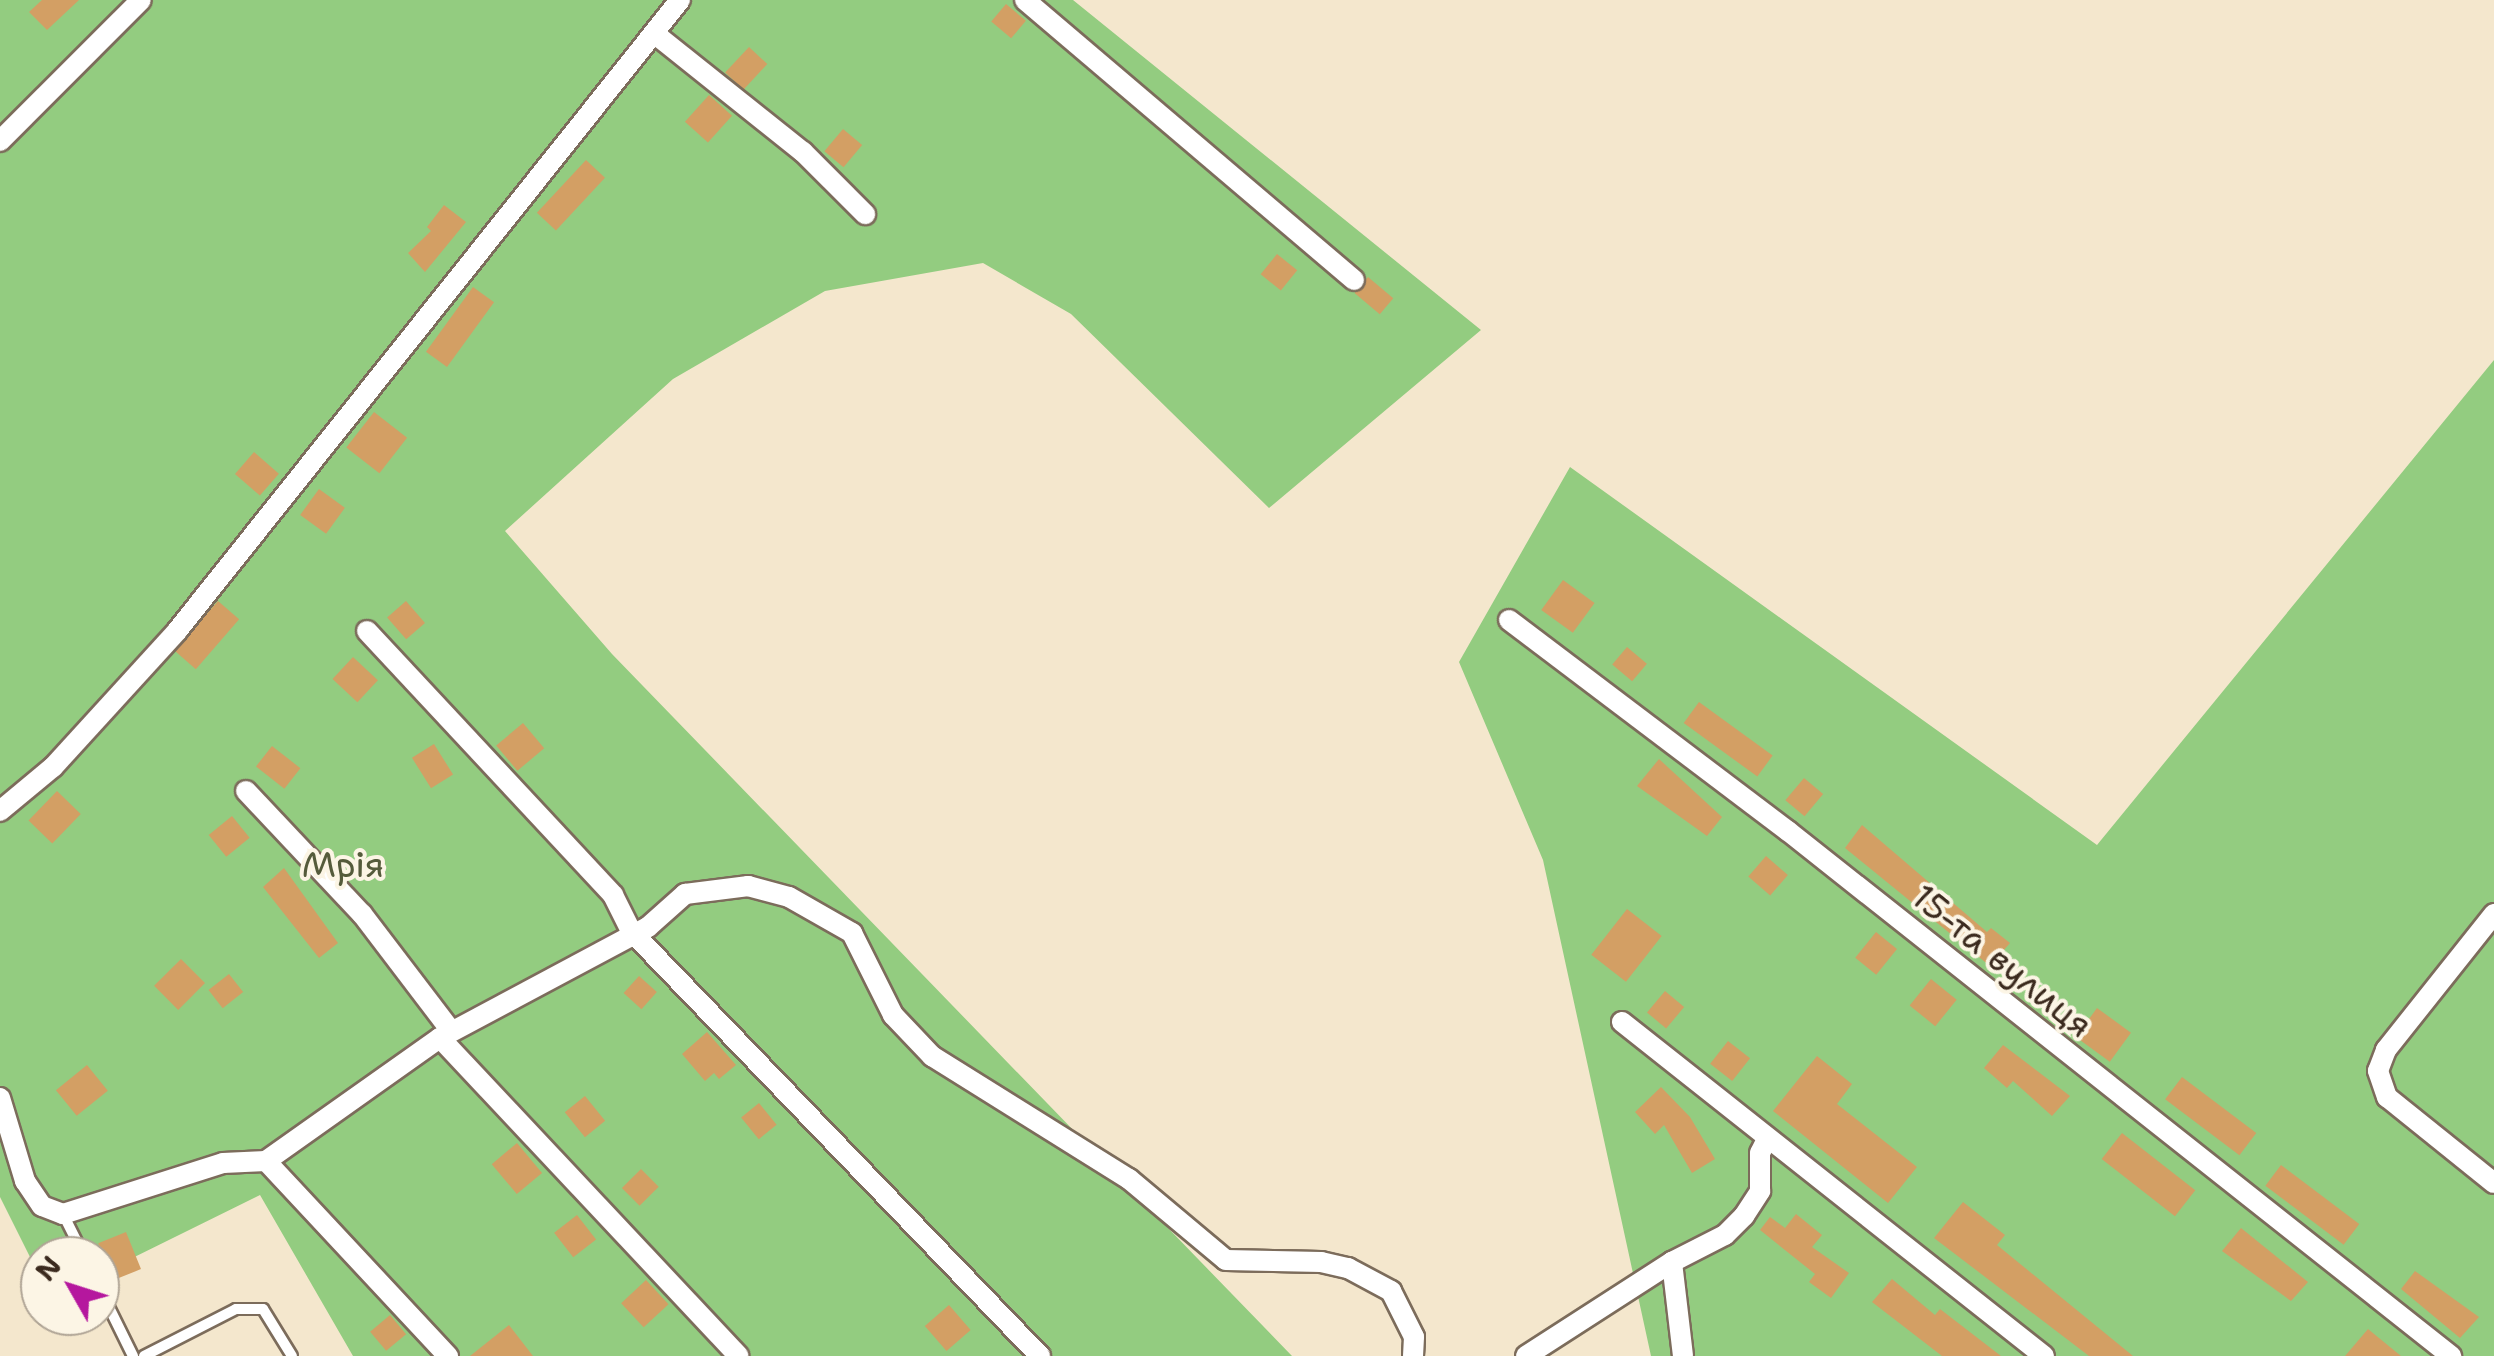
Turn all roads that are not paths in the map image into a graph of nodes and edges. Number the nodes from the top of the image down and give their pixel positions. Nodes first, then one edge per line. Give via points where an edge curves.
1 (142, 0) edge
2 (680, 0) edge
3 (1025, 0) edge
4 (654, 34) junction
5 (0, 140) edge
6 (865, 214) dead end
7 (1354, 280) dead end
8 (1508, 620) dead end
9 (367, 632) dead end
10 (246, 791) dead end
11 (0, 811) edge
12 (2494, 914) edge
13 (630, 931) junction
14 (1622, 1022) dead end
15 (445, 1034) junction
16 (0, 1098) edge
17 (1768, 1139) junction
18 (266, 1160) junction
19 (2494, 1184) edge
20 (64, 1214) junction
21 (74, 1236) edge
22 (1672, 1262) junction
23 (120, 1330) edge
24 (133, 1356) edge
25 (144, 1356) edge
26 (292, 1356) edge
27 (448, 1356) edge
28 (739, 1356) edge
29 (1040, 1356) edge
30 (1413, 1356) edge
31 (1526, 1356) edge
32 (1684, 1356) edge
33 (2044, 1356) edge
34 (2451, 1356) edge

1 - 5 street
2 - 4 street
3 - 7 street
4 - 6 street via 804,152
4 - 11 street via 177,630 53,767
8 - 34 street, 15-та вулиця via 1788,831
9 - 13 street via 613,894
10 - 15 street via 372,926
12 - 19 street via 2386,1050 2378,1071 2387,1097
13 - 15 street
13 - 29 street
13 - 30 street via 648,927 685,894 720,886 789,898 832,920 865,952 902,1028 932,1056 1129,1179 1226,1260 1320,1262 1348,1268 1391,1291 1414,1337
14 - 17 street
15 - 18 street
15 - 28 street
16 - 20 street via 25,1181 42,1206
17 - 22 street via 1760,1153 1760,1191 1744,1216 1725,1235
17 - 33 street
18 - 20 street via 223,1163
18 - 27 street
20 - 21 lane
22 - 31 street
22 - 32 street
23 - 24 lane
25 - 26 lane via 236,1308 263,1309

